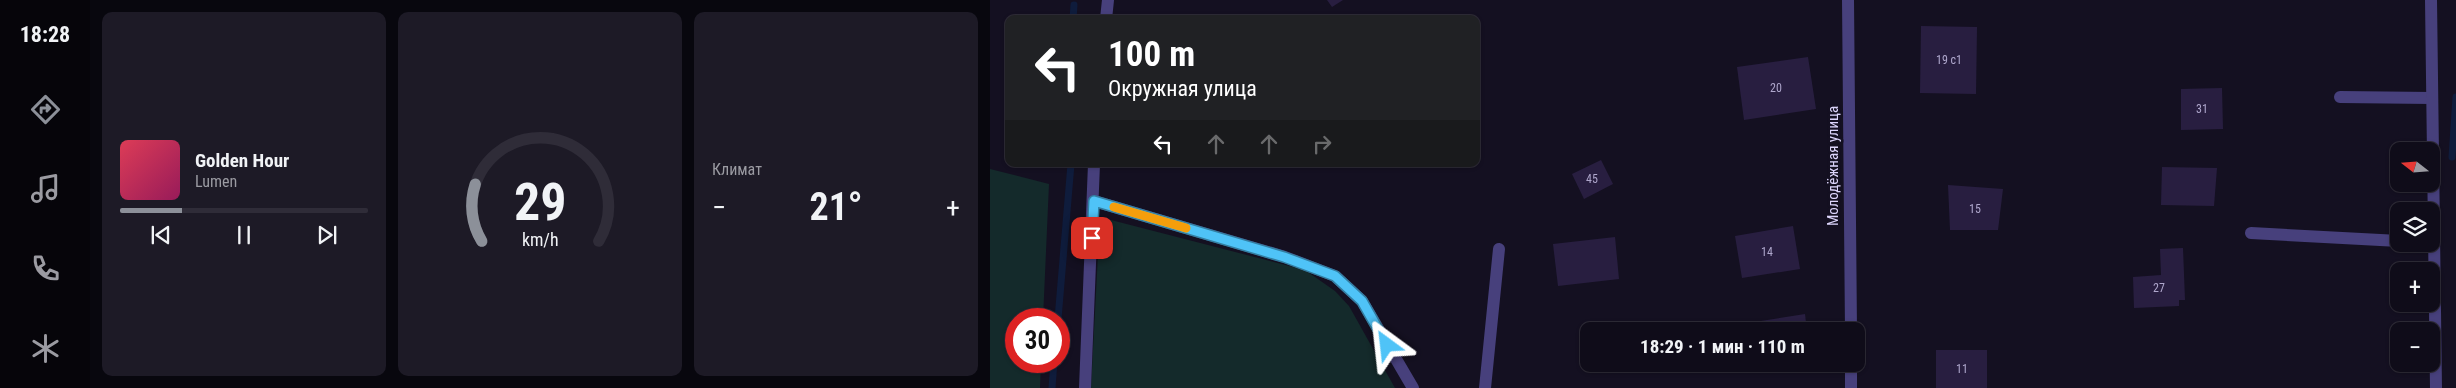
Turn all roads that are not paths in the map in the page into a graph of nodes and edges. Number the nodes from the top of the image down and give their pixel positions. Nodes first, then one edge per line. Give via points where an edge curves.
1 (1108, 0) edge
2 (1848, 0) edge
3 (2431, 0) edge
4 (1106, 15) edge
5 (2340, 97) dead end
6 (2432, 98) junction
7 (1094, 167) edge
8 (1094, 201) junction
9 (2433, 202) edge
10 (2251, 232) dead end
11 (2390, 240) edge
12 (1499, 249) dead end
13 (2433, 252) edge
14 (1851, 322) edge
15 (1851, 372) edge
16 (1085, 388) edge
17 (1413, 388) edge
18 (1485, 388) edge
19 (1851, 388) edge
20 (2436, 388) edge

1 - 4 street
2 - 14 street, Молодёжная улица
3 - 6 street
5 - 6 street
6 - 9 street
7 - 8 street
8 - 16 street
8 - 17 street via 1284,257 1335,276 1362,301
10 - 11 street
12 - 18 street
13 - 20 street
15 - 19 street

